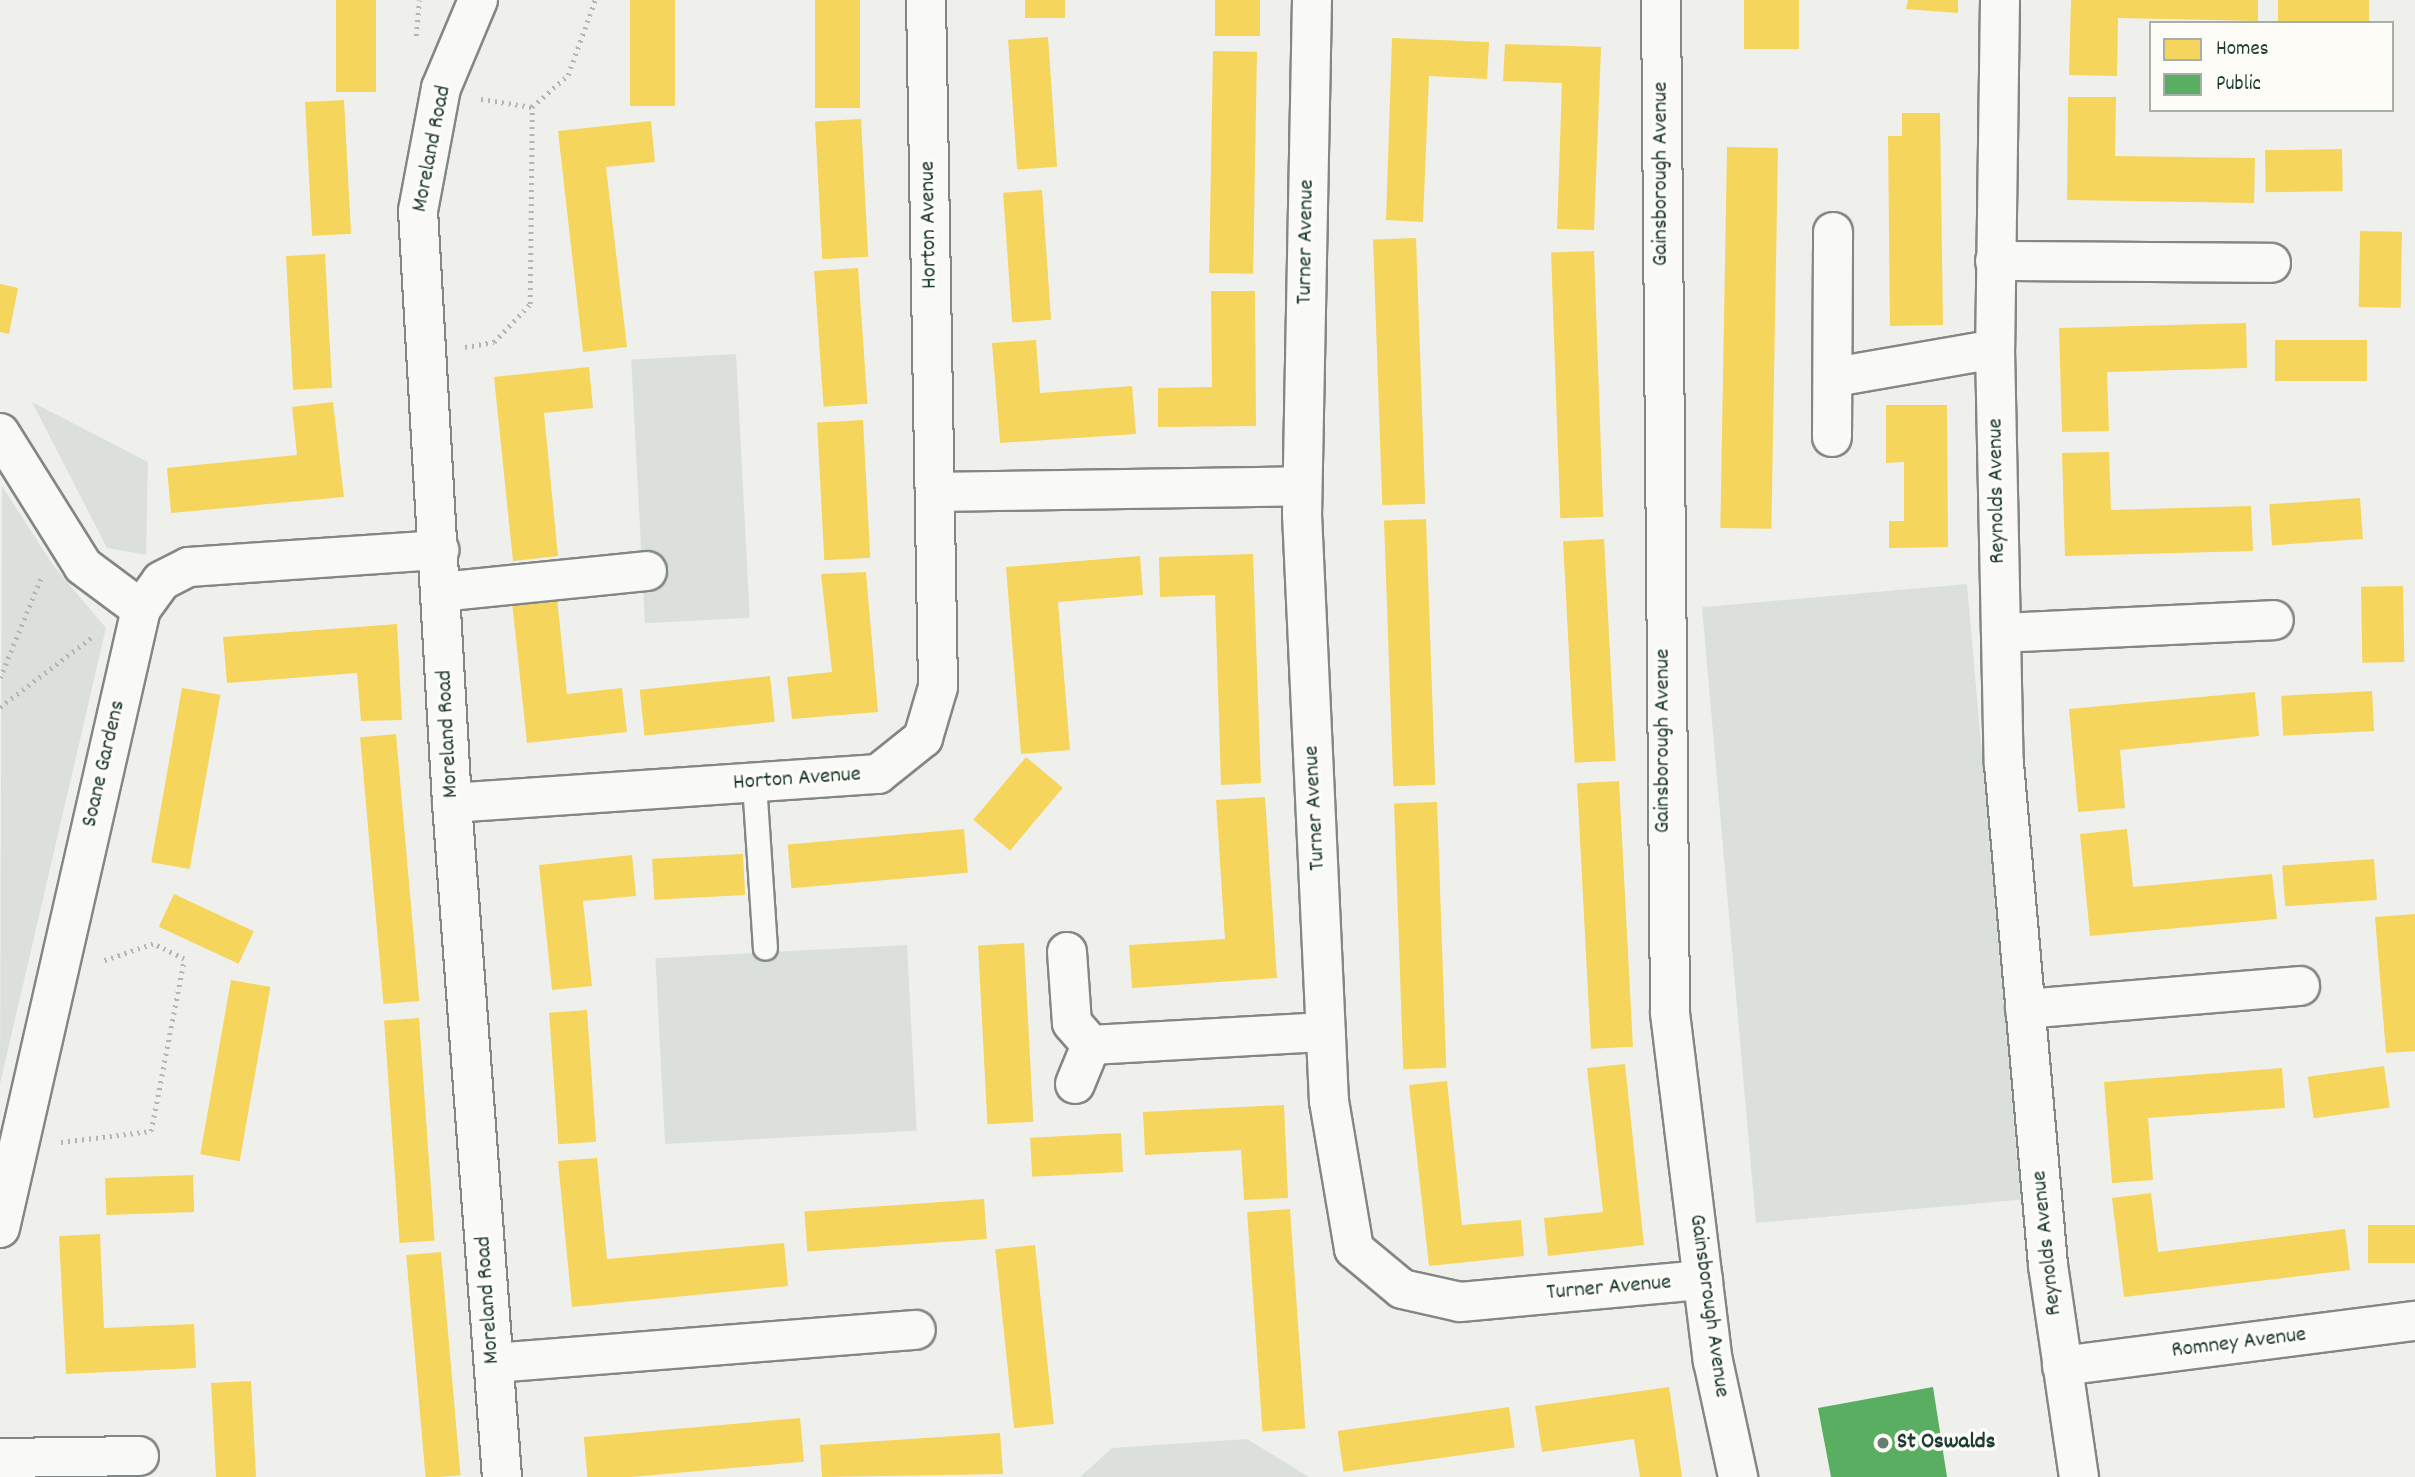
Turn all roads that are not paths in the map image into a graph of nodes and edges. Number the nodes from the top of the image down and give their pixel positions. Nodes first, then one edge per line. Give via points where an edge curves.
1 (478, 0) edge
2 (926, 0) edge
3 (1312, 0) edge
4 (1661, 0) edge
5 (2000, 0) edge
6 (1833, 232) dead end
7 (1995, 261) junction
8 (2271, 263) dead end
9 (1995, 349) junction
10 (1835, 377) junction
11 (0, 433) edge
12 (1832, 437) dead end
13 (1303, 486) junction
14 (934, 492) junction
15 (439, 550) junction
16 (647, 571) dead end
17 (441, 592) junction
18 (139, 619) junction
19 (2274, 621) dead end
20 (2001, 633) junction
21 (754, 783) junction
22 (452, 803) junction
23 (765, 948) dead end
24 (1067, 952) dead end
25 (2300, 986) dead end
26 (2025, 1009) junction
27 (1326, 1032) junction
28 (1091, 1045) junction
29 (1075, 1084) dead end
30 (0, 1228) edge
31 (1703, 1280) junction
32 (2415, 1321) edge
33 (916, 1330) dead end
34 (494, 1363) junction
35 (2062, 1366) junction
36 (139, 1455) dead end
37 (0, 1458) edge
38 (502, 1477) edge
39 (1738, 1477) edge
40 (2079, 1477) edge

1 - 15 street, Moreland Road via 441,88 418,211
2 - 14 street, Horton Avenue
3 - 13 street, Turner Avenue
4 - 31 street, Gainsborough Avenue via 1670,1013
5 - 7 street, Reynolds Avenue
6 - 10 street
7 - 8 street
7 - 9 street, Reynolds Avenue
9 - 10 street
9 - 20 street, Reynolds Avenue
10 - 12 street
11 - 18 street via 83,566
13 - 14 street
13 - 27 street, Turner Avenue
14 - 21 street, Horton Avenue via 938,687 923,738 878,774
15 - 17 street, Moreland Road
15 - 18 street, Soane Gardens via 189,567 161,581
16 - 17 street
17 - 22 street, Moreland Road
18 - 30 street, Soane Gardens
19 - 20 street
20 - 26 street, Reynolds Avenue via 2004,764
21 - 22 street, Horton Avenue
21 - 23 lane
22 - 34 street, Moreland Road
24 - 28 street via 1072,1023
25 - 26 street
26 - 35 street, Reynolds Avenue
27 - 28 street
27 - 31 street, Turner Avenue via 1329,1101 1354,1249 1402,1289 1460,1302
28 - 29 street
31 - 39 street, Gainsborough Avenue
32 - 35 street, Romney Avenue
33 - 34 street
34 - 38 street, Moreland Road
35 - 40 street, Reynolds Avenue
36 - 37 street

